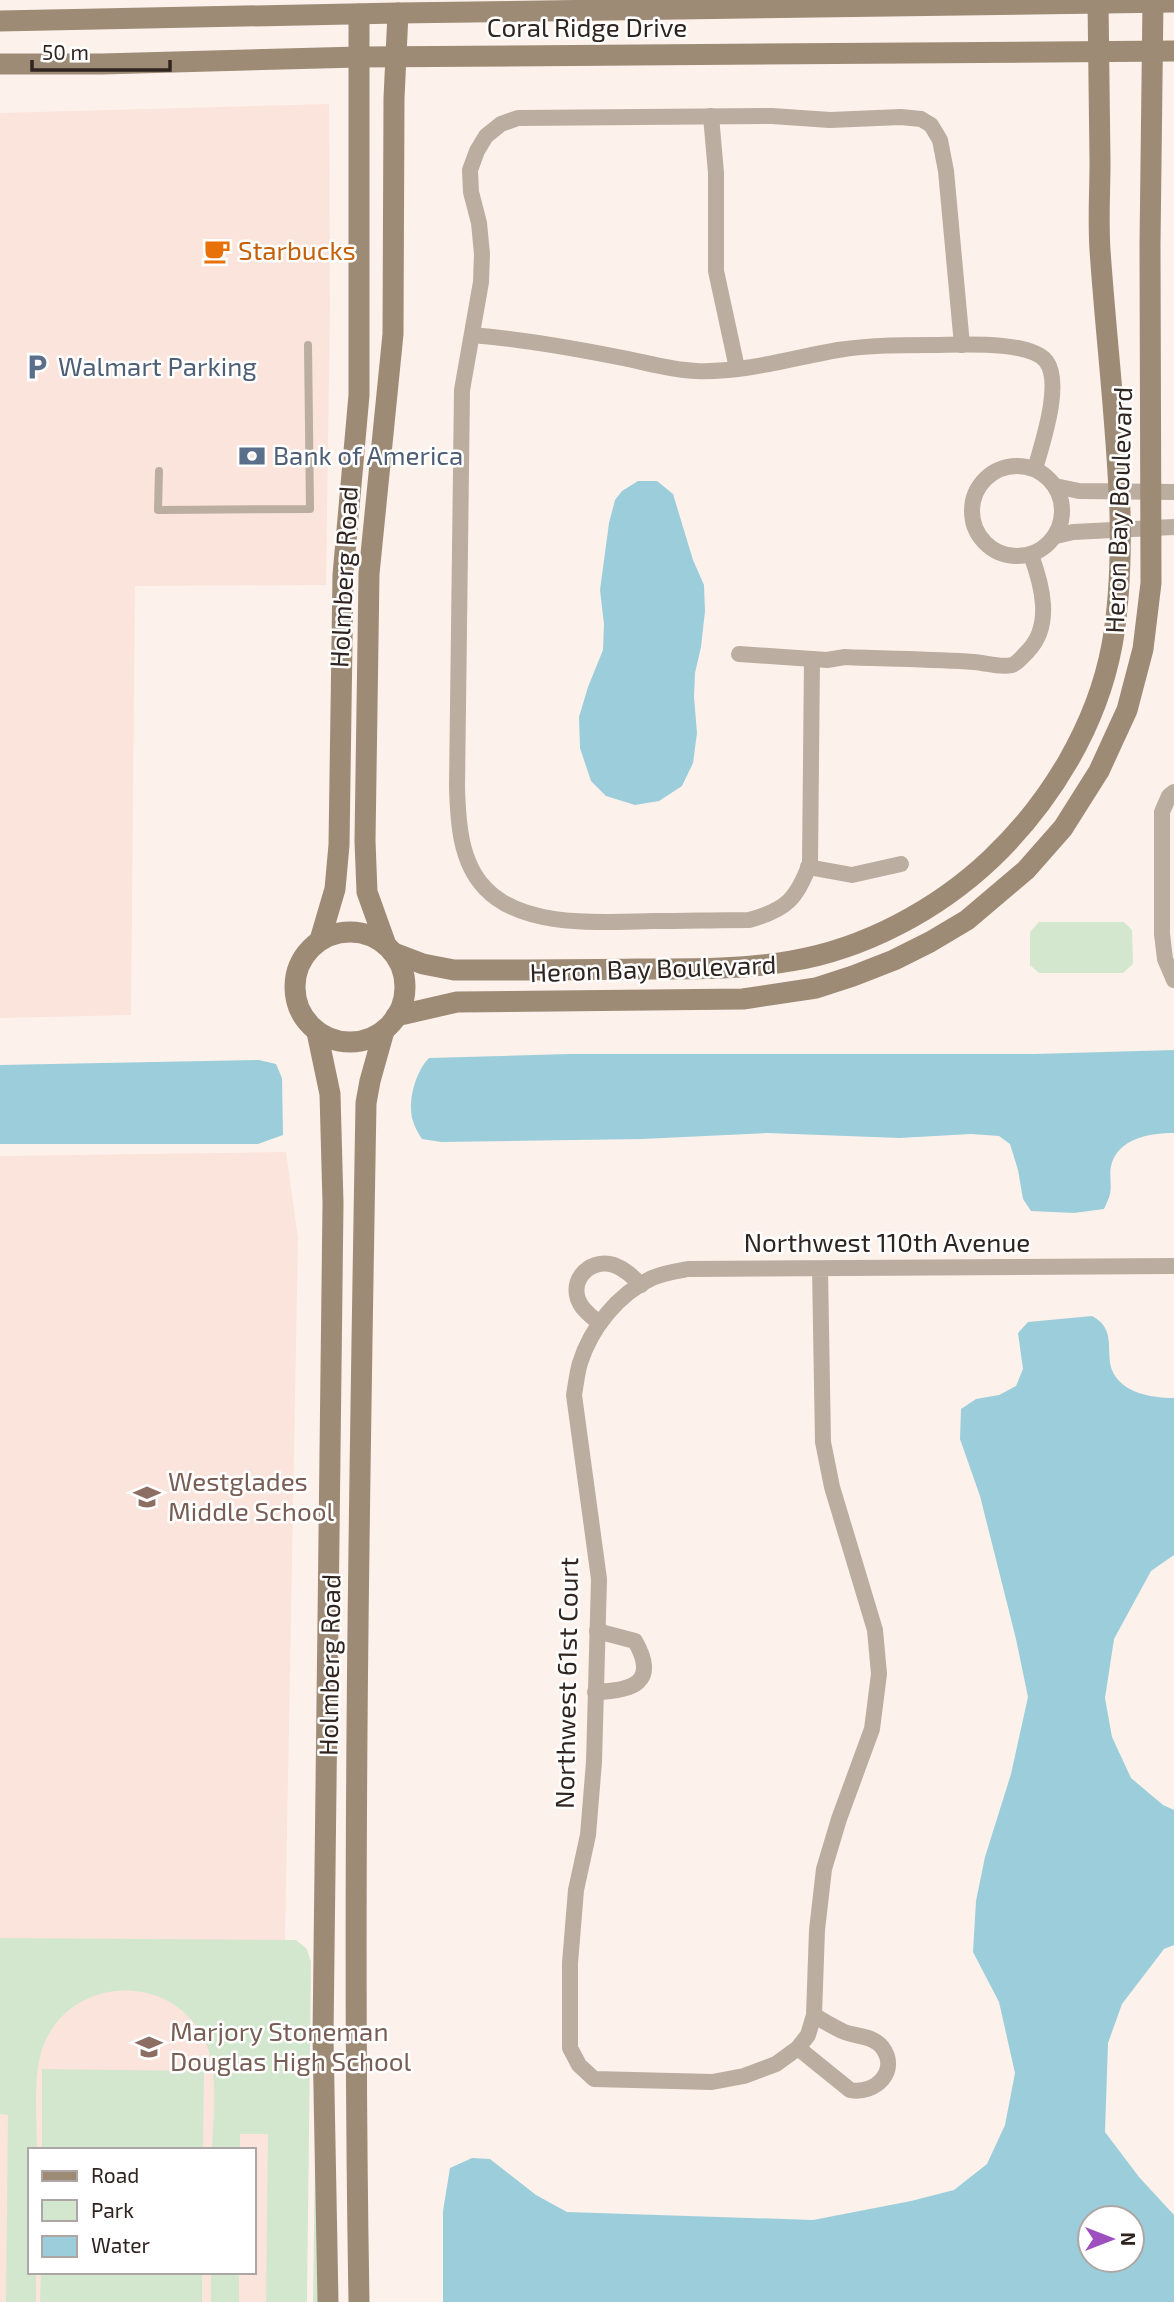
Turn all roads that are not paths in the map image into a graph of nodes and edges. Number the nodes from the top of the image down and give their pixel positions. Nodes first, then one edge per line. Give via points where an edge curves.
1 (1098, 1) edge
2 (1160, 2) edge
3 (398, 6) edge
4 (359, 7) edge
5 (0, 21) edge
6 (1153, 51) junction
7 (1174, 51) edge
8 (1099, 52) junction
9 (359, 57) junction
10 (396, 58) junction
11 (0, 64) edge
12 (711, 116) junction
13 (472, 335) junction
14 (308, 345) dead end
15 (962, 345) junction
16 (737, 368) junction
17 (1035, 469) junction
18 (159, 471) dead end
19 (1055, 486) junction
20 (1119, 492) junction
21 (1152, 492) junction
22 (1174, 492) edge
23 (1174, 527) edge
24 (1151, 528) junction
25 (1120, 531) junction
26 (1056, 536) junction
27 (1031, 555) junction
28 (739, 654) dead end
29 (811, 659) junction
30 (1174, 792) edge
31 (901, 864) dead end
32 (808, 867) junction
33 (320, 940) junction
34 (390, 949) junction
35 (1174, 980) edge
36 (390, 1023) junction
37 (317, 1032) junction
38 (1174, 1266) edge
39 (820, 1269) junction
40 (641, 1285) junction
41 (612, 1309) joint
42 (600, 1324) junction
43 (597, 1631) junction
44 (595, 1692) junction
45 (814, 2015) junction
46 (798, 2049) junction
47 (328, 2302) edge
48 (359, 2302) edge

1 - 2 street, Coral Ridge Drive
1 - 3 street, Coral Ridge Drive
1 - 8 street, Heron Bay Boulevard
2 - 6 street, Heron Bay Boulevard
3 - 4 street, Coral Ridge Drive
3 - 10 street, Holmberg Road
4 - 5 street, Coral Ridge Drive
4 - 9 street, Holmberg Road
6 - 7 street, Coral Ridge Drive
6 - 8 street, Coral Ridge Drive
6 - 21 street, Heron Bay Boulevard
8 - 10 street, Coral Ridge Drive
8 - 20 street, Heron Bay Boulevard via 1100,244
9 - 10 street, Coral Ridge Drive
9 - 11 street, Coral Ridge Drive
9 - 33 street, Holmberg Road via 359,395 343,575 340,845 335,889
10 - 34 street, Holmberg Road via 393,334 369,574 365,841 368,892
12 - 13 street via 519,118 486,136 470,170 482,254
12 - 15 street via 901,117 931,125 940,140 946,171
12 - 16 street via 716,271
13 - 16 street via 582,350 660,367 696,371
13 - 32 street via 460,431 457,788 458,822 474,873 498,900 533,914 577,922 749,920 787,904
14 - 18 lane via 310,509 158,510
15 - 16 street via 840,350
15 - 17 street via 1014,348 1036,353 1047,362 1050,415
17 - 19 street
17 - 27 street via 1019,465 990,475 979,486 972,517 986,545 1015,557
19 - 20 street
19 - 26 street via 1063,511
20 - 21 street
20 - 25 street, Heron Bay Boulevard
21 - 22 street
21 - 24 street, Heron Bay Boulevard
23 - 24 street
24 - 25 street
24 - 36 street, Heron Bay Boulevard via 1151,583 1143,649 1127,710 1099,771 1063,828 1026,870 967,920 853,976 775,996 457,1002
25 - 26 street
25 - 34 street, Heron Bay Boulevard via 1120,588 1112,648 1095,705 1069,760 1043,801 1005,845 968,881 923,911 831,951 739,968 454,970 423,964
26 - 27 street
27 - 29 street via 1040,579 1042,621 1031,648 1015,665
28 - 29 street
29 - 32 street
30 - 35 street via 1162,812 1162,934
31 - 32 street via 852,875
33 - 34 street via 333,933 361,932
33 - 37 street via 302,960 294,985 296,1003
34 - 36 street via 401,965 405,991
36 - 37 street via 368,1039 351,1042
36 - 48 street, Holmberg Road via 366,1103 355,1888
37 - 47 street, Holmberg Road via 330,1094 333,1203 324,2025
38 - 39 street, Northwest 110th Avenue
39 - 40 street, Northwest 110th Avenue via 688,1269
39 - 45 street via 823,1442 875,1630 879,1674 872,1730 824,1869
40 - 41 street, Northwest 110th Avenue
40 - 42 street via 629,1273 608,1264 582,1273 575,1290 584,1309
41 - 42 street, Northwest 61st Court
42 - 43 street, Northwest 61st Court via 579,1365 574,1395 599,1579
43 - 44 street, Northwest 61st Court
43 - 44 street via 635,1641 644,1668 636,1685
44 - 46 street, Northwest 61st Court via 588,1835 576,1890 570,1963 570,2048 579,2065 594,2079 712,2082 776,2064
45 - 46 street
45 - 46 street via 880,2046 887,2061 883,2078 868,2090 850,2090

